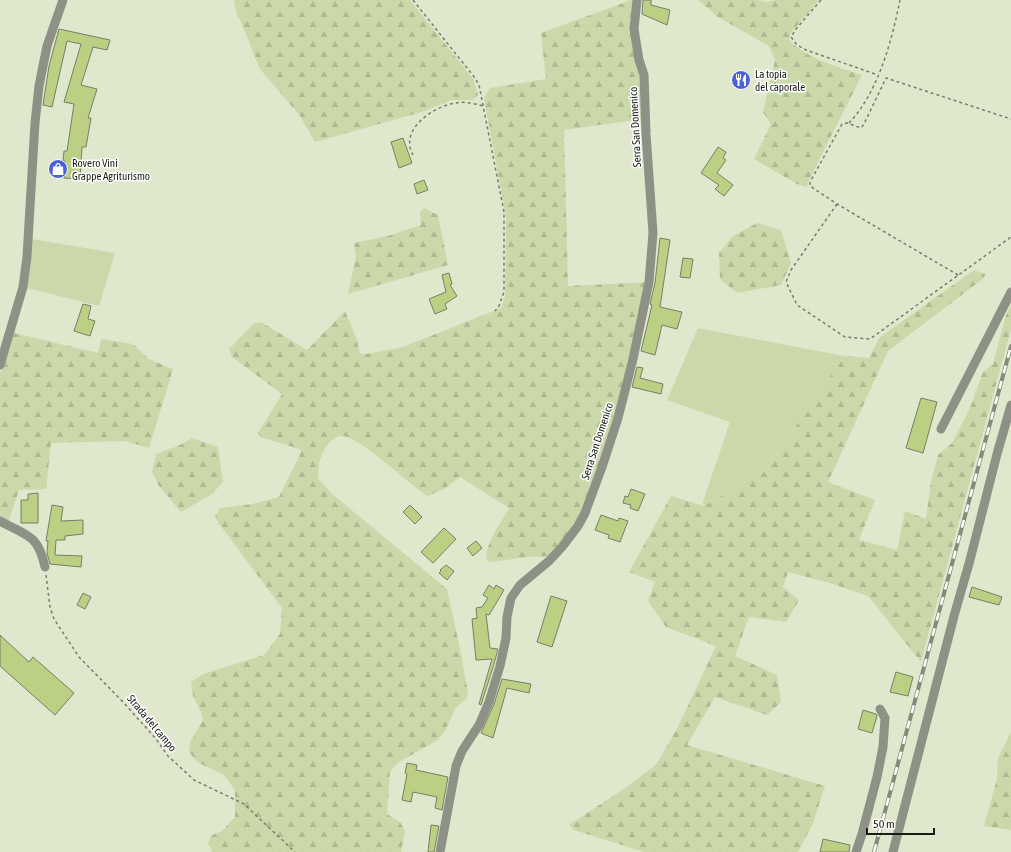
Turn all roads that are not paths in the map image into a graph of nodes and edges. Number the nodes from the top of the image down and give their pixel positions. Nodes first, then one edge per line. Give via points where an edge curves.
1 (63, 0) edge
2 (637, 0) edge
3 (1011, 292) edge
4 (0, 365) edge
5 (1011, 405) edge
6 (941, 429) dead end
7 (0, 520) edge
8 (45, 567) road end
9 (880, 709) dead end
10 (440, 852) edge
11 (856, 852) edge
12 (893, 852) edge

1 - 4 street via 47,46 39,86 23,287
2 - 10 street, Serra San Domenico via 634,29 644,75 653,233 648,282 633,359 607,453 585,513 562,547 520,585 511,598 506,638 489,702 480,724 456,766
3 - 6 street
5 - 12 street
7 - 8 street via 35,540
9 - 11 street via 885,718 883,747

